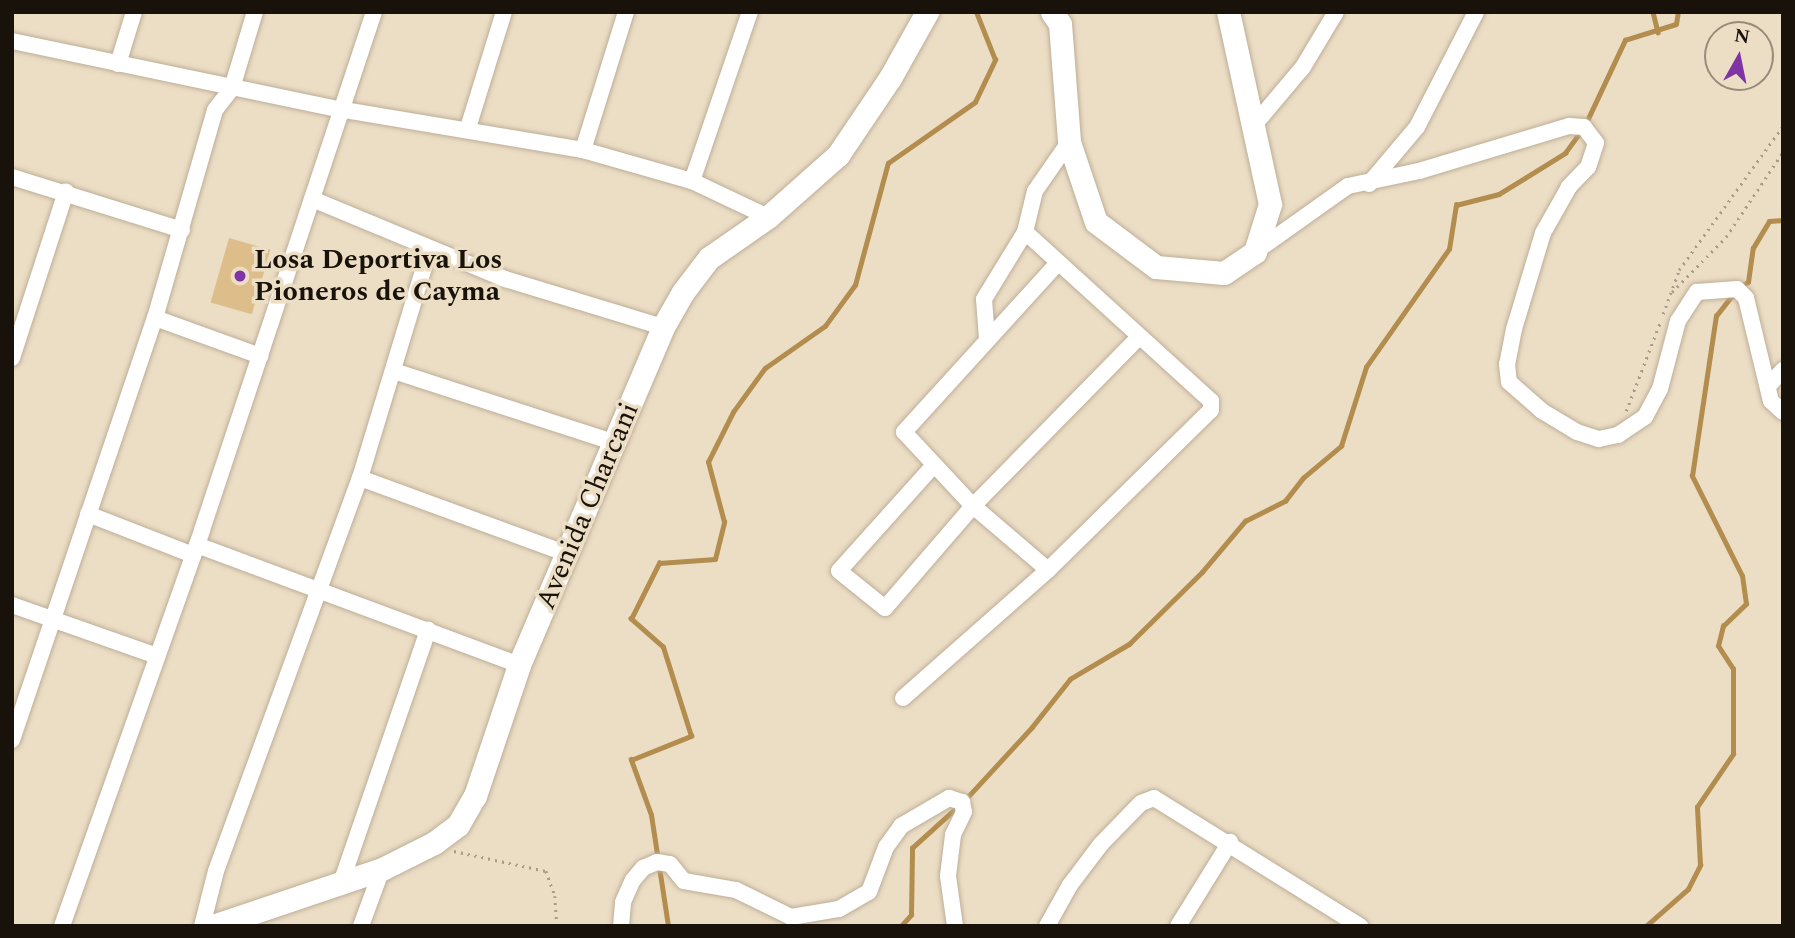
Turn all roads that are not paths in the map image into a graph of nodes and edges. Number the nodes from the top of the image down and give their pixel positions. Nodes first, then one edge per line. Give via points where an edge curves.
1 (134, 12) edge
2 (255, 12) edge
3 (374, 12) edge
4 (504, 12) edge
5 (626, 12) edge
6 (750, 12) edge
7 (927, 12) edge
8 (1052, 12) edge
9 (1228, 12) edge
10 (1336, 12) edge
11 (1476, 12) edge
12 (12, 41) edge
13 (118, 64) junction
14 (232, 88) junction
15 (338, 109) junction
16 (1255, 124) junction
17 (468, 128) junction
18 (1069, 142) junction
19 (583, 150) junction
20 (12, 177) edge
21 (692, 181) junction
22 (1369, 184) junction
23 (66, 192) junction
24 (312, 199) junction
25 (768, 218) junction
26 (182, 230) junction
27 (1025, 232) junction
28 (430, 248) junction
29 (1255, 253) junction
30 (1056, 265) junction
31 (155, 318) junction
32 (663, 327) junction
33 (1139, 337) junction
34 (987, 339) junction
35 (261, 356) junction
36 (12, 358) edge
37 (1783, 370) edge
38 (394, 371) junction
39 (1769, 385) junction
40 (1783, 412) edge
41 (616, 443) junction
42 (934, 465) junction
43 (360, 478) junction
44 (973, 506) junction
45 (88, 514) junction
46 (195, 550) junction
47 (568, 554) junction
48 (1048, 570) junction
49 (321, 592) junction
50 (12, 605) edge
51 (53, 620) junction
52 (428, 630) junction
53 (157, 656) junction
54 (519, 665) junction
55 (903, 698) dead end
56 (12, 740) edge
57 (1230, 842) junction
58 (382, 870) junction
59 (341, 883) junction
60 (1335, 912) junction
61 (62, 926) edge
62 (202, 926) edge
63 (213, 926) edge
64 (361, 926) edge
65 (621, 926) edge
66 (955, 926) edge
67 (1047, 926) edge
68 (1178, 926) edge
69 (1324, 926) edge
70 (1360, 926) edge

1 - 13 street
2 - 14 street
3 - 15 street
4 - 17 street
5 - 19 street
6 - 21 street
7 - 25 main road, Avenida Charcani via 838,156
8 - 18 main road via 1060,24
9 - 16 main road
10 - 16 street via 1303,67
11 - 22 street via 1417,127
12 - 13 street
13 - 14 street
14 - 15 street
14 - 26 street via 215,110
15 - 17 street
15 - 24 street
16 - 29 main road via 1270,204
17 - 19 street
18 - 27 street via 1035,191
18 - 29 main road via 1096,222 1156,267 1224,273
19 - 21 street
20 - 23 street
21 - 25 street
22 - 29 street via 1342,190
22 - 39 street via 1569,126 1584,127 1595,143 1588,167 1569,187 1544,233 1507,365 1509,382 1542,411 1577,432 1599,439 1618,435 1644,417 1660,389 1678,321 1697,292 1737,289 1746,298
23 - 26 street
23 - 36 street
24 - 28 street
24 - 35 street
25 - 32 main road, Avenida Charcani via 709,258
26 - 31 street
27 - 30 street
27 - 34 street via 985,299
28 - 32 street via 505,279
28 - 38 street
30 - 33 street
30 - 34 street
31 - 35 street
31 - 45 street
32 - 41 main road, Avenida Charcani
33 - 44 street
33 - 48 street via 1211,401 1211,410
34 - 42 street via 905,427 906,436
35 - 46 street
37 - 39 street
38 - 41 street
38 - 43 street
39 - 40 street via 1771,401
41 - 47 main road, Avenida Charcani
42 - 44 street
42 - 44 street via 839,571 885,608
43 - 47 street
43 - 49 street
44 - 48 street
45 - 46 street
45 - 51 street
46 - 49 street
46 - 53 street
47 - 54 main road, Avenida Charcani
48 - 55 street
49 - 52 street
49 - 62 street via 216,871
50 - 51 street
51 - 53 street
51 - 56 street
52 - 54 street
52 - 59 street
53 - 61 street
54 - 58 main road, Avenida Charcani via 475,796 458,825
57 - 60 street
57 - 67 street via 1147,798 1101,844
57 - 68 street
58 - 59 main road, Avenida Charcani
58 - 64 street
59 - 63 main road, Avenida Charcani
60 - 69 street
60 - 70 street
65 - 66 street via 623,902 633,880 643,868 657,862 670,864 684,881 736,890 791,917 839,909 869,892 886,847 901,826 949,798 962,802 964,812 953,835 948,876

